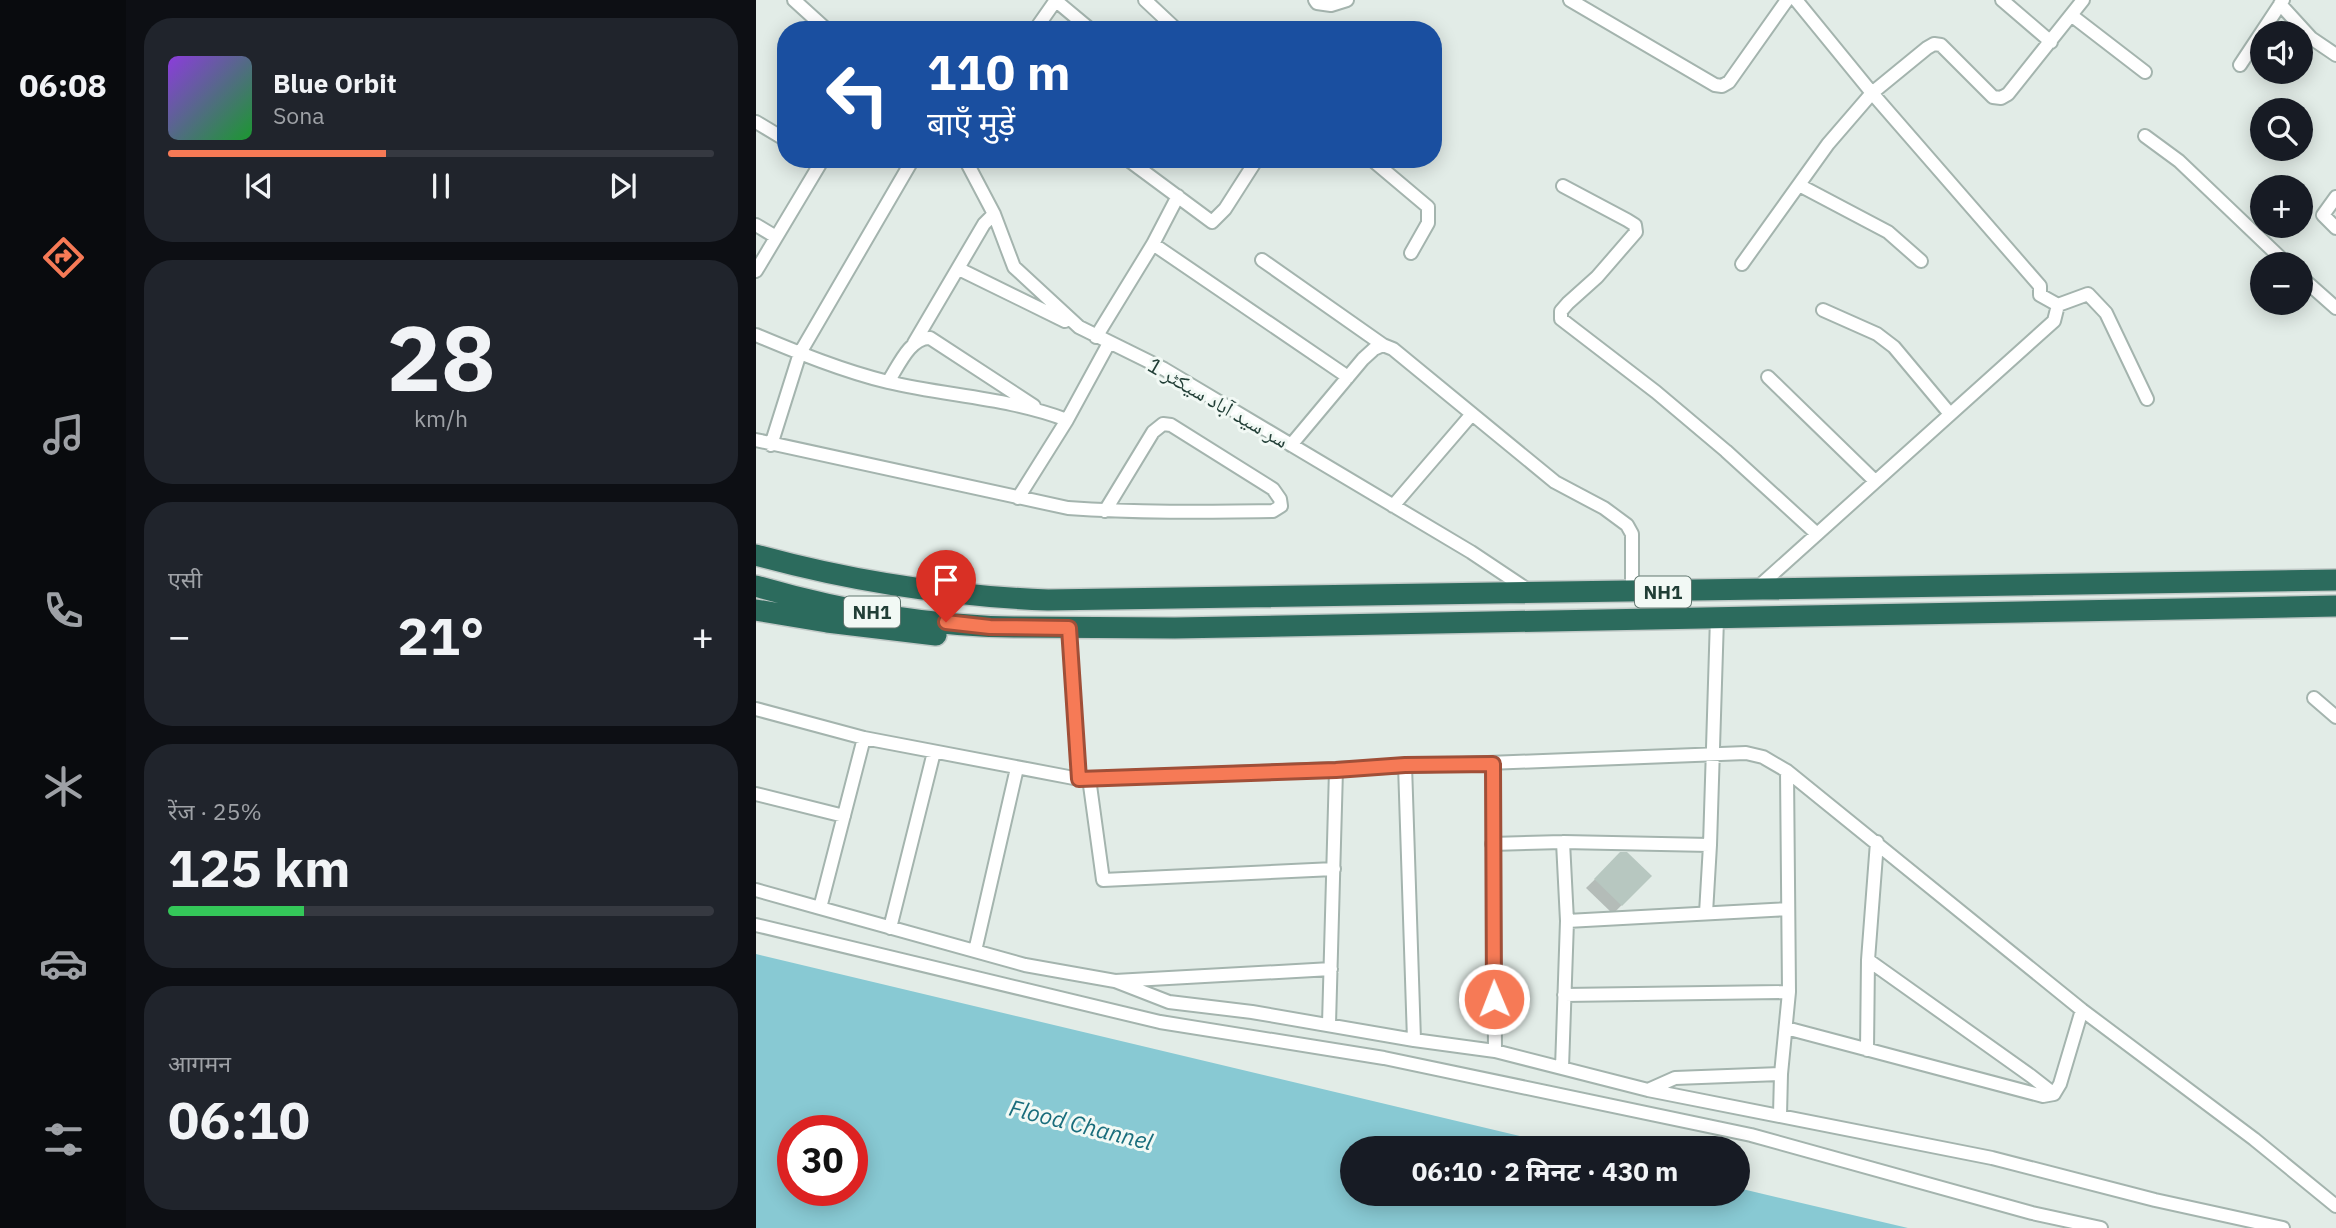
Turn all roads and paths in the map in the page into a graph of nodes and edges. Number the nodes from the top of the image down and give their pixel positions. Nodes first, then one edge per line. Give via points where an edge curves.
1 (794, 0) edge
2 (1055, 0) edge
3 (1145, 0) edge
4 (1315, 0) edge
5 (1347, 0) edge
6 (1570, 0) edge
7 (1787, 0) edge
8 (1796, 0) edge
9 (2002, 0) edge
10 (2082, 0) edge
11 (2282, 2) edge
12 (2071, 15) junction
13 (817, 21) edge
14 (1041, 21) edge
15 (1080, 21) edge
16 (1167, 21) edge
17 (2051, 42) junction
18 (2336, 55) edge
19 (2240, 65) dead end
20 (2145, 72) dead end
21 (1872, 93) junction
22 (756, 122) edge
23 (777, 135) edge
24 (2145, 136) dead end
25 (816, 168) edge
26 (909, 168) edge
27 (970, 168) edge
28 (1139, 168) edge
29 (1251, 168) edge
30 (1382, 168) edge
31 (1799, 185) junction
32 (1563, 186) dead end
33 (1178, 196) junction
34 (2336, 197) edge
35 (994, 214) junction
36 (756, 226) edge
37 (2336, 228) edge
38 (776, 237) junction
39 (1153, 244) junction
40 (2274, 252) edge
41 (1411, 253) dead end
42 (1262, 260) dead end
43 (1921, 261) dead end
44 (1742, 264) dead end
45 (959, 269) junction
46 (756, 271) edge
47 (2313, 288) edge
48 (2058, 305) junction
49 (2336, 308) edge
50 (1823, 310) dead end
51 (1079, 327) junction
52 (756, 335) edge
53 (1096, 337) junction
54 (914, 343) junction
55 (1109, 343) junction
56 (1383, 345) junction
57 (800, 353) junction
58 (1348, 377) junction
59 (1768, 377) dead end
60 (888, 382) junction
61 (2147, 399) dead end
62 (1040, 410) junction
63 (1472, 414) junction
64 (1950, 414) junction
65 (1067, 420) junction
66 (756, 440) edge
67 (771, 445) junction
68 (1291, 445) junction
69 (1875, 481) junction
70 (1018, 498) junction
71 (1392, 506) junction
72 (1105, 511) junction
73 (1817, 534) junction
74 (756, 546) edge
75 (756, 555) edge
76 (2336, 580) edge
77 (756, 586) edge
78 (1755, 590) junction
79 (1531, 592) junction
80 (1632, 593) junction
81 (1024, 599) junction
82 (2336, 606) edge
83 (756, 610) edge
84 (1717, 618) junction
85 (1024, 627) junction
86 (1069, 628) junction
87 (2314, 698) dead end
88 (756, 709) edge
89 (2336, 717) edge
90 (864, 738) junction
91 (934, 752) junction
92 (1714, 754) junction
93 (1493, 764) junction
94 (1405, 765) junction
95 (1017, 768) junction
96 (1336, 770) junction
97 (1787, 771) junction
98 (1084, 778) junction
99 (756, 794) edge
100 (844, 816) junction
101 (1563, 842) junction
102 (1877, 842) junction
103 (1492, 844) junction
104 (1710, 845) junction
105 (1334, 869) junction
106 (756, 890) edge
107 (820, 908) junction
108 (1788, 909) junction
109 (1706, 913) junction
110 (1567, 922) junction
111 (756, 925) edge
112 (890, 928) junction
113 (975, 951) junction
114 (1868, 960) junction
115 (1331, 969) junction
116 (1115, 981) junction
117 (1789, 992) junction
118 (1564, 995) junction
119 (2082, 1010) junction
120 (1329, 1024) junction
121 (1786, 1028) junction
122 (1414, 1040) junction
123 (1867, 1049) junction
124 (1495, 1051) junction
125 (1562, 1069) junction
126 (1781, 1074) junction
127 (1648, 1090) junction
128 (2054, 1094) junction
129 (1780, 1115) junction
130 (2336, 1206) edge
131 (2101, 1228) edge
132 (2283, 1228) edge

1 - 13 street
2 - 14 street
2 - 15 street
3 - 16 street
4 - 5 street via 1331,5
6 - 7 street via 1722,86
8 - 21 street
9 - 17 street
10 - 12 street
11 - 18 street via 2311,37
11 - 19 street
12 - 17 street
12 - 20 street
17 - 21 street via 2001,98 1993,97 1941,45 1934,44
21 - 31 street
21 - 48 street via 2040,286 2040,295
22 - 23 street
24 - 40 street via 2179,161
25 - 38 street
26 - 57 street
27 - 35 street, سر سید آباد سیکٹر 1
28 - 33 street
29 - 33 street via 1212,222
30 - 41 street via 1428,207 1428,223
31 - 43 street via 1888,232
31 - 44 street
32 - 73 street via 1627,220 1636,233 1561,311 1561,319 1676,409
33 - 39 street
34 - 37 street via 2323,215
35 - 45 street
35 - 51 street, سر سید آباد سیکٹر 1 via 1014,267
36 - 38 street
38 - 46 street
39 - 53 street
39 - 58 street
42 - 56 street
45 - 51 street
45 - 54 street
47 - 49 street
48 - 61 street via 2088,294 2106,313
48 - 64 street via 2053,321
50 - 64 street via 1877,334 1894,347
51 - 53 street, سر سید آباد سیکٹر 1
52 - 57 street
53 - 55 street, سر سید آباد سیکٹر 1
54 - 60 street
54 - 62 street via 930,338
55 - 65 street
55 - 68 street, سر سید آباد سیکٹر 1 via 1164,369
56 - 58 street
56 - 63 street
57 - 60 street
57 - 67 street
58 - 68 street
59 - 69 street
60 - 62 street
62 - 65 street
63 - 71 street
63 - 80 street via 1555,482 1627,525 1632,534
64 - 69 street
65 - 70 street
66 - 67 street
67 - 70 street
68 - 71 street, سر سید آباد سیکٹر 1
69 - 73 street
70 - 72 street
71 - 79 street, سر سید آباد سیکٹر 1
72 - 72 street via 1153,432 1163,424 1273,489 1281,506 1273,511
73 - 78 street
74 - 81 highway via 989,588
75 - 81 highway, NH1 via 911,590
76 - 78 highway, NH1
77 - 85 highway, NH1 via 882,613
78 - 80 highway, NH1
79 - 80 highway, NH1
79 - 81 highway, NH1
82 - 84 highway, NH1
83 - 85 highway via 969,637
84 - 86 highway, NH1
84 - 92 street
85 - 86 highway, NH1
86 - 98 street
87 - 89 street
88 - 90 street
90 - 91 street
90 - 100 street
91 - 95 street
91 - 112 street
92 - 93 street
92 - 97 street via 1746,753
92 - 104 street
93 - 94 street
93 - 103 street
94 - 96 street
94 - 122 street
95 - 98 street
95 - 113 street
96 - 98 street
96 - 105 street
97 - 102 street
97 - 108 street
98 - 105 street via 1103,880
99 - 100 street
100 - 107 street
101 - 103 street
101 - 104 street
101 - 110 street
102 - 114 street
102 - 119 street
103 - 124 street
104 - 109 street
105 - 115 street
106 - 107 street
107 - 112 street
108 - 109 street
108 - 117 street
109 - 110 street
110 - 118 street
111 - 131 street via 1160,1022 1384,1058 1751,1135
112 - 113 street
113 - 116 street
114 - 123 street
114 - 128 street
115 - 116 street
115 - 120 street
116 - 120 street via 1169,1002
117 - 118 street
117 - 121 street
118 - 125 street
119 - 128 street
119 - 130 street
120 - 122 street
121 - 123 street
121 - 126 street
122 - 124 street
123 - 128 street via 2032,1094
124 - 125 street
125 - 127 street
126 - 127 street via 1675,1078
126 - 129 street
127 - 129 street
129 - 132 street via 1992,1158

